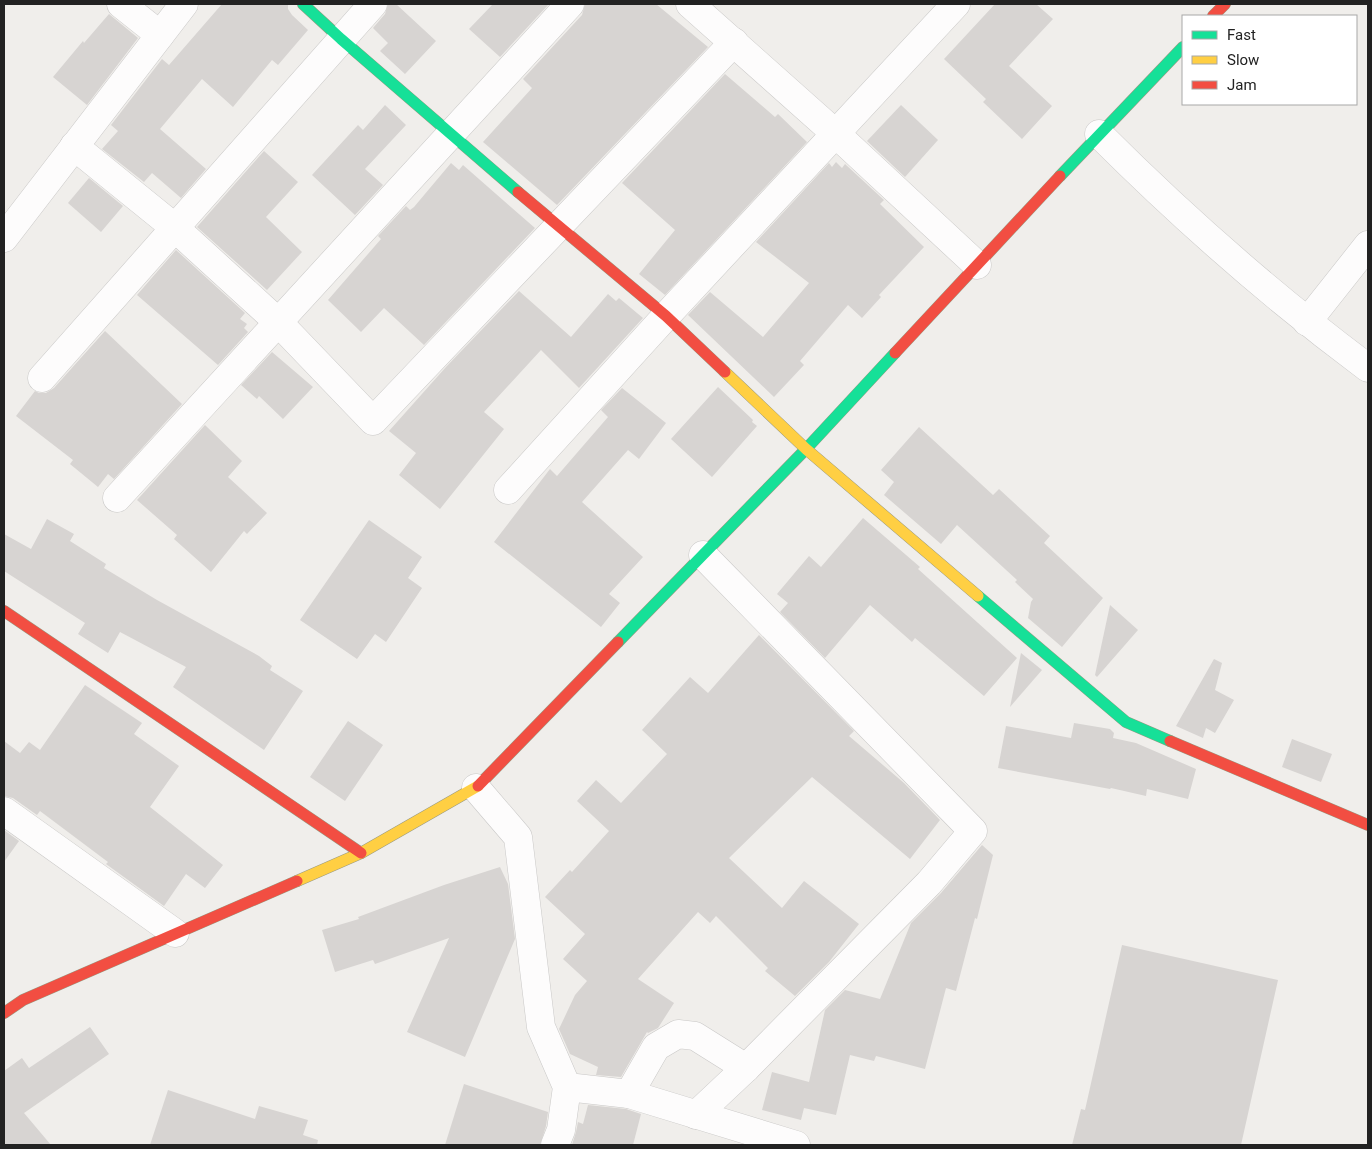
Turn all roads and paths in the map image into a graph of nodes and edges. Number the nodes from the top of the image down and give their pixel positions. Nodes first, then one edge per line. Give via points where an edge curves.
1 (121, 4) edge
2 (184, 4) edge
3 (303, 4) edge
4 (373, 4) edge
5 (570, 4) edge
6 (690, 4) edge
7 (956, 4) edge
8 (1225, 4) edge
9 (1213, 15) edge
10 (160, 35) junction
11 (341, 39) junction
12 (734, 42) junction
13 (1182, 48) edge
14 (835, 133) junction
15 (451, 134) junction
16 (1099, 134) junction
17 (74, 146) junction
18 (174, 227) junction
19 (558, 227) junction
20 (4, 238) edge
21 (1368, 245) edge
22 (977, 266) junction
23 (666, 316) junction
24 (278, 322) junction
25 (1307, 322) junction
26 (1368, 368) edge
27 (42, 378) dead end
28 (806, 449) junction
29 (508, 490) dead end
30 (117, 498) dead end
31 (703, 555) junction
32 (4, 610) edge
33 (476, 788) junction
34 (4, 811) edge
35 (1368, 825) edge
36 (361, 853) junction
37 (175, 932) junction
38 (4, 1013) edge
39 (746, 1068) junction
40 (567, 1087) junction
41 (629, 1094) junction
42 (696, 1114) junction
43 (555, 1145) edge
44 (796, 1145) edge

1 - 10 street
2 - 10 street
3 - 11 street
4 - 11 street
5 - 15 street
6 - 12 street
7 - 14 street
8 - 9 street
10 - 17 street
11 - 15 street
11 - 18 street
12 - 14 street
12 - 19 street
13 - 16 street
14 - 22 street
14 - 23 street
15 - 19 street
15 - 24 street
16 - 22 street
16 - 25 street via 1153,188
17 - 18 street
17 - 20 street
18 - 24 street
18 - 27 street
19 - 23 street
19 - 24 street via 373,421
21 - 25 street
22 - 28 street
23 - 28 street
23 - 29 street
24 - 30 street
25 - 26 street
28 - 31 street
28 - 35 street via 1126,722
31 - 33 street
31 - 39 street via 973,831 929,883
32 - 36 street
33 - 36 street
33 - 40 street via 518,837 541,1027
34 - 37 street
36 - 37 street
37 - 38 street via 23,1000
39 - 41 street via 695,1036 678,1034 656,1047
39 - 42 street
40 - 41 street
40 - 43 street via 561,1130
41 - 42 street
42 - 44 street

